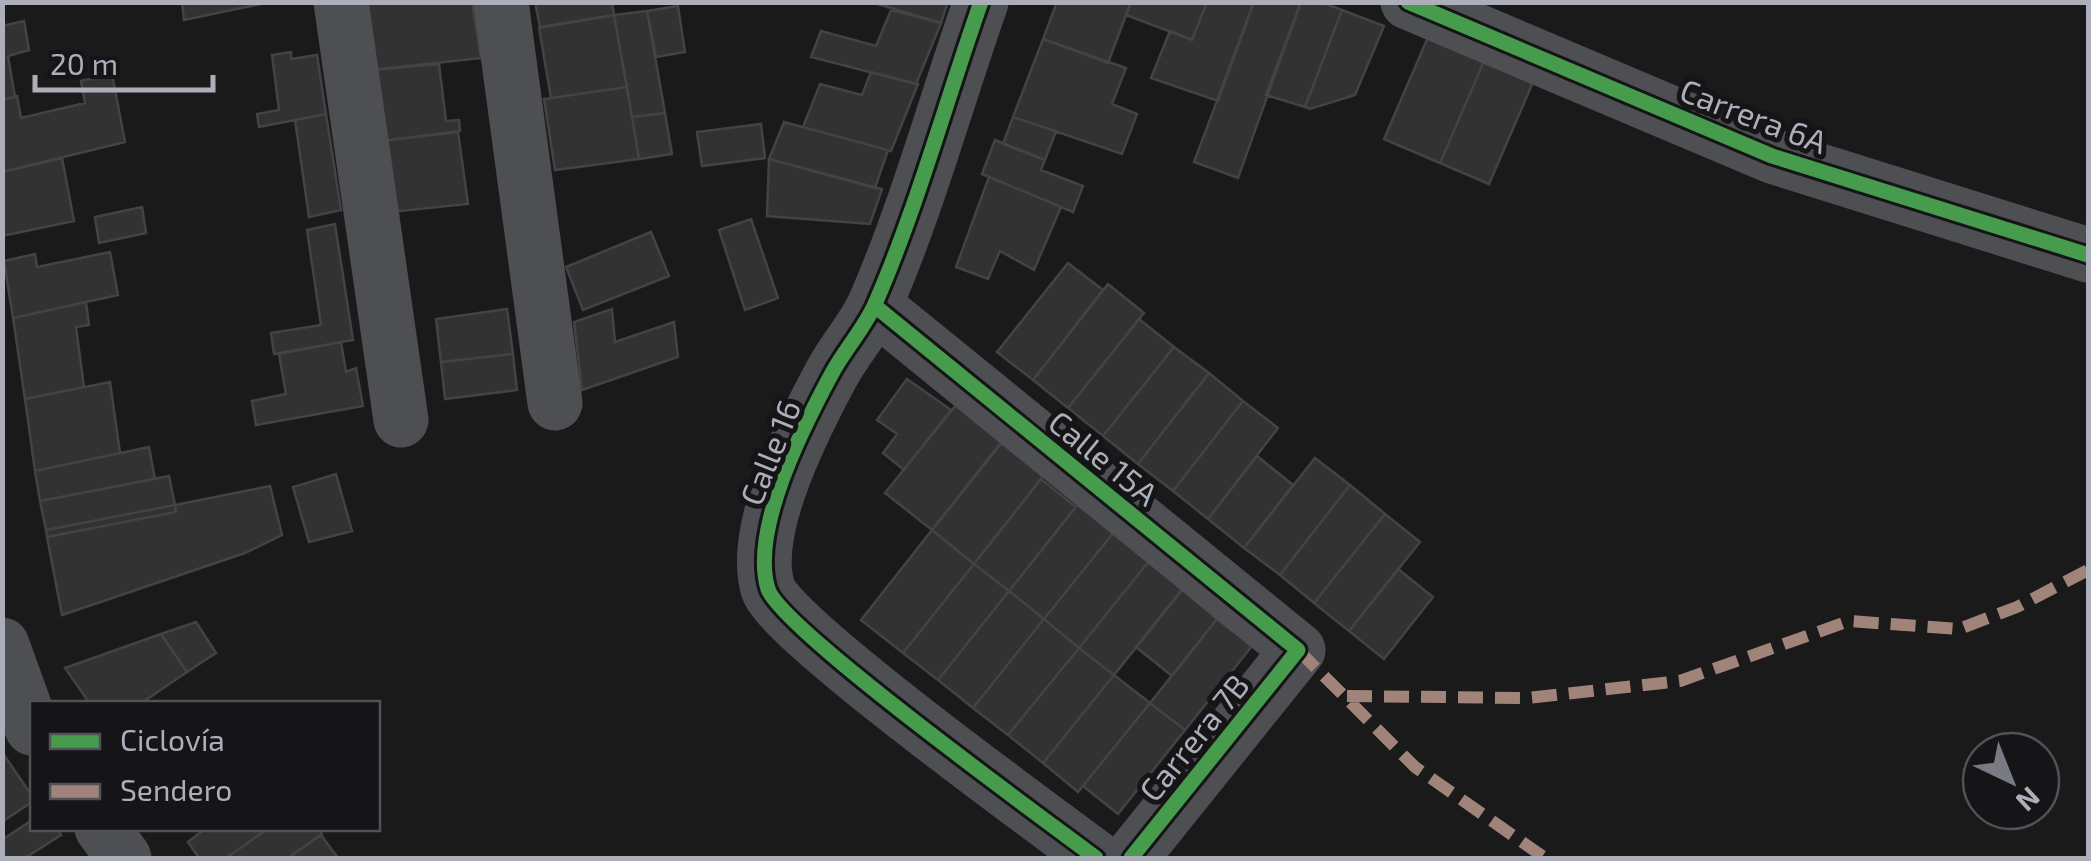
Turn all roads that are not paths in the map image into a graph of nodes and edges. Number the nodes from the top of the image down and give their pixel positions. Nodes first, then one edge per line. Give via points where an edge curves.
1 (340, 2) edge
2 (501, 2) edge
3 (981, 2) edge
4 (1408, 2) edge
5 (1466, 13) edge
6 (2088, 254) edge
7 (874, 306) junction
8 (555, 403) dead end
9 (401, 420) dead end
10 (2, 645) edge
11 (1298, 650) joint
12 (30, 722) edge
13 (104, 831) edge
14 (124, 858) edge
15 (1096, 858) edge
16 (1131, 858) edge

1 - 9 street
2 - 8 street
3 - 7 street, Calle 16
4 - 5 street, Carrera 6A
5 - 6 street, Carrera 6A via 1772,156
7 - 11 street, Calle 15A
7 - 15 street, Calle 16 via 832,374 788,468 765,538 768,592 929,732
10 - 12 street
11 - 16 street, Carrera 7B
13 - 14 street

